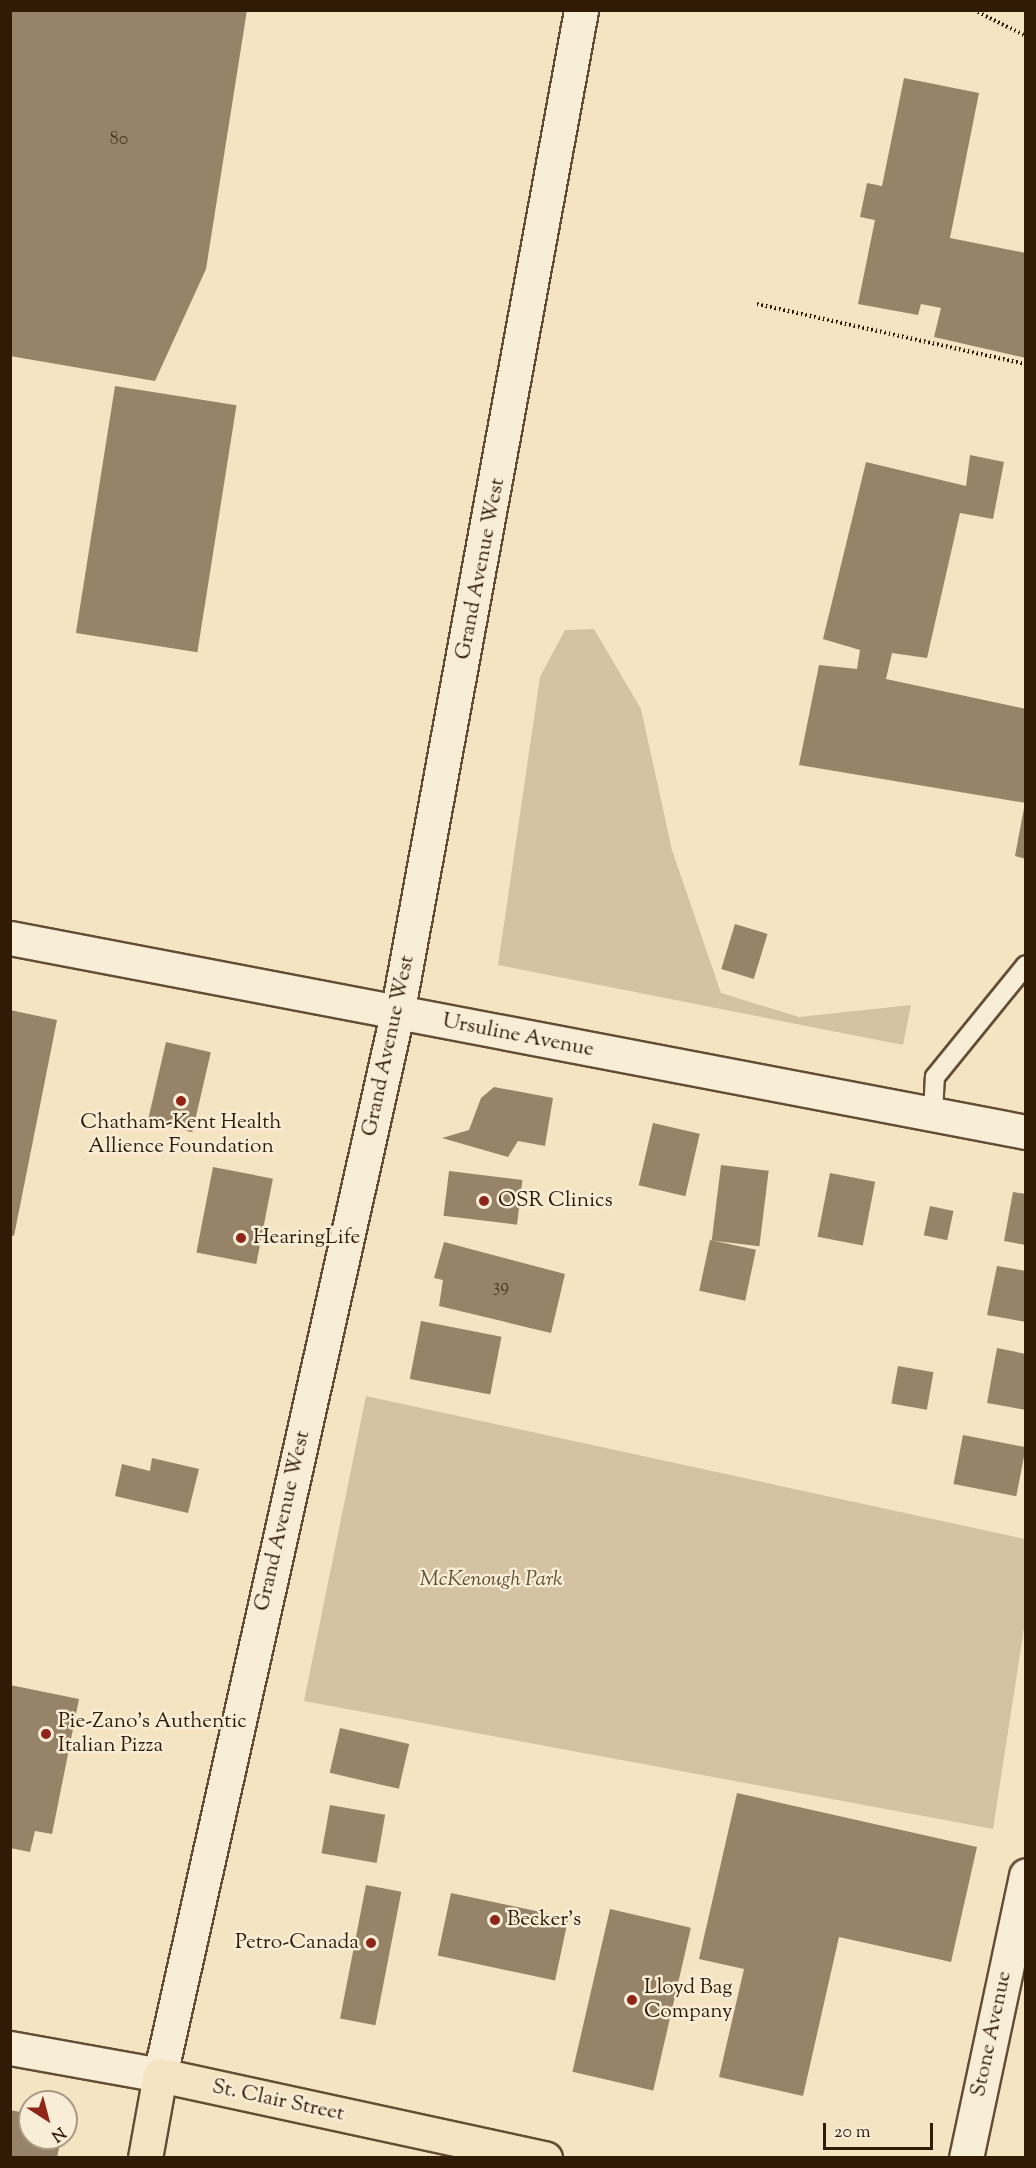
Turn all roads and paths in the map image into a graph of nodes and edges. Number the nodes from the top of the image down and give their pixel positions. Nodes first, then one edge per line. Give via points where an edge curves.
1 (581, 10) edge
2 (974, 10) edge
3 (1026, 36) edge
4 (757, 304) dead end
5 (1026, 364) edge
6 (10, 938) edge
7 (1026, 965) edge
8 (397, 1014) junction
9 (933, 1113) junction
10 (1026, 1132) edge
11 (1026, 1875) edge
12 (10, 2048) edge
13 (160, 2074) junction
14 (475, 2151) edge
15 (144, 2157) edge
16 (545, 2157) edge
17 (966, 2157) edge

1 - 8 main road, Grand Avenue West
2 - 3 path
4 - 5 path
6 - 8 main road, Ursuline Avenue
7 - 9 lane via 935,1077
8 - 9 main road, Ursuline Avenue
8 - 13 main road, Grand Avenue West
9 - 10 main road, Ursuline Avenue
11 - 17 main road, Stone Avenue
12 - 13 main road, St. Clair Street
13 - 14 main road, St. Clair Street
13 - 15 main road
14 - 16 main road, St. Clair Street

